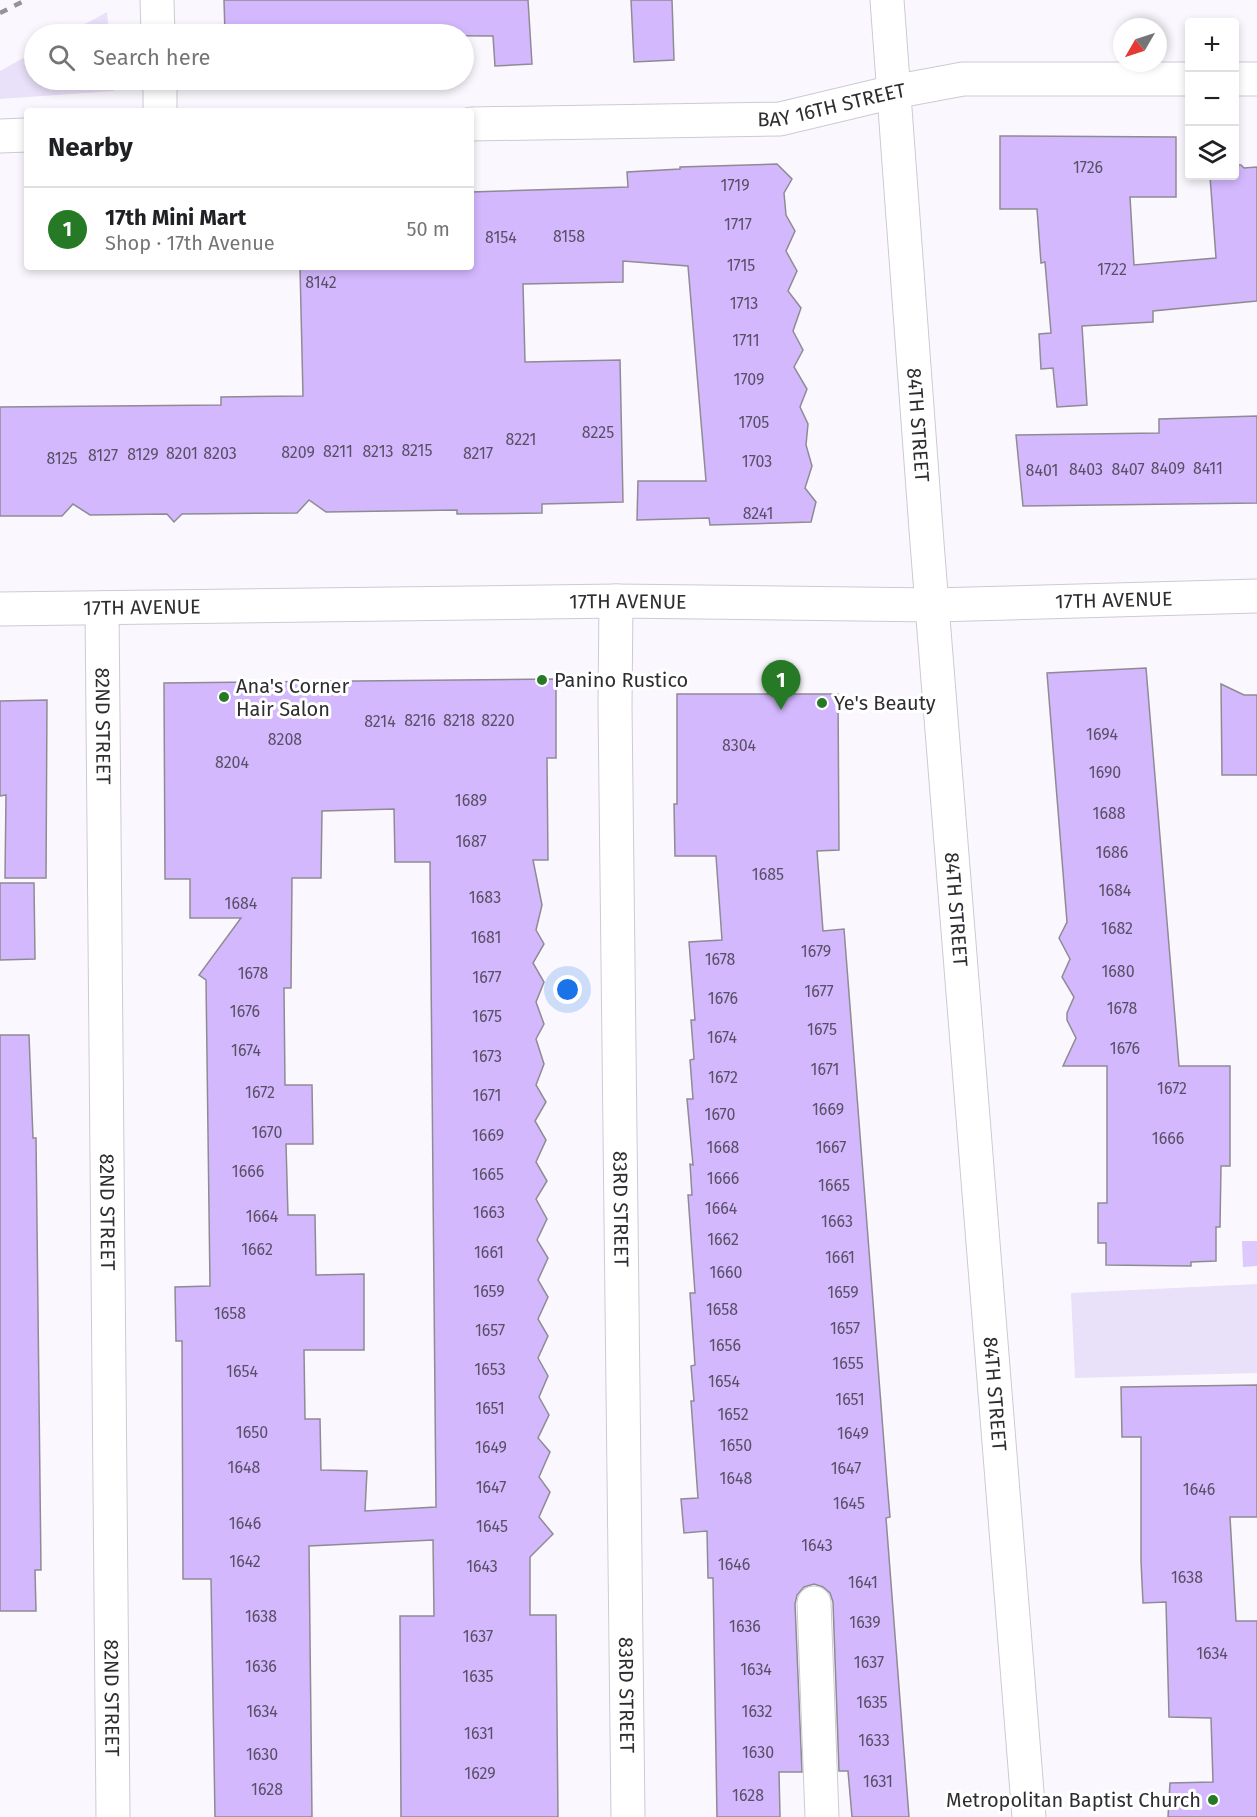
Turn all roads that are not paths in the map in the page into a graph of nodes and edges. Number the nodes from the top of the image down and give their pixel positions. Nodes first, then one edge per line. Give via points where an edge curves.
1 (157, 0) edge
2 (887, 0) edge
3 (158, 24) edge
4 (1185, 79) edge
5 (1239, 79) edge
6 (1257, 79) edge
7 (160, 90) edge
8 (893, 92) junction
9 (160, 108) edge
10 (474, 124) edge
11 (24, 135) edge
12 (0, 136) edge
13 (1257, 596) edge
14 (616, 601) junction
15 (933, 605) junction
16 (102, 608) junction
17 (0, 609) edge
18 (814, 1603) dead end
19 (113, 1817) edge
20 (628, 1817) edge
21 (822, 1817) edge
22 (1029, 1817) edge

1 - 3 street
2 - 8 street, 84TH STREET
4 - 8 street, BAY 16TH STREET via 963,79
5 - 6 street
7 - 9 street
8 - 10 street, BAY 16TH STREET via 780,119
8 - 15 street, 84TH STREET
11 - 12 street
13 - 15 street, 17TH AVENUE
14 - 15 street, 17TH AVENUE
14 - 16 street, 17TH AVENUE
14 - 20 street, 83RD STREET
15 - 22 street, 84TH STREET
16 - 17 street, 17TH AVENUE
16 - 19 street, 82ND STREET
18 - 21 street

